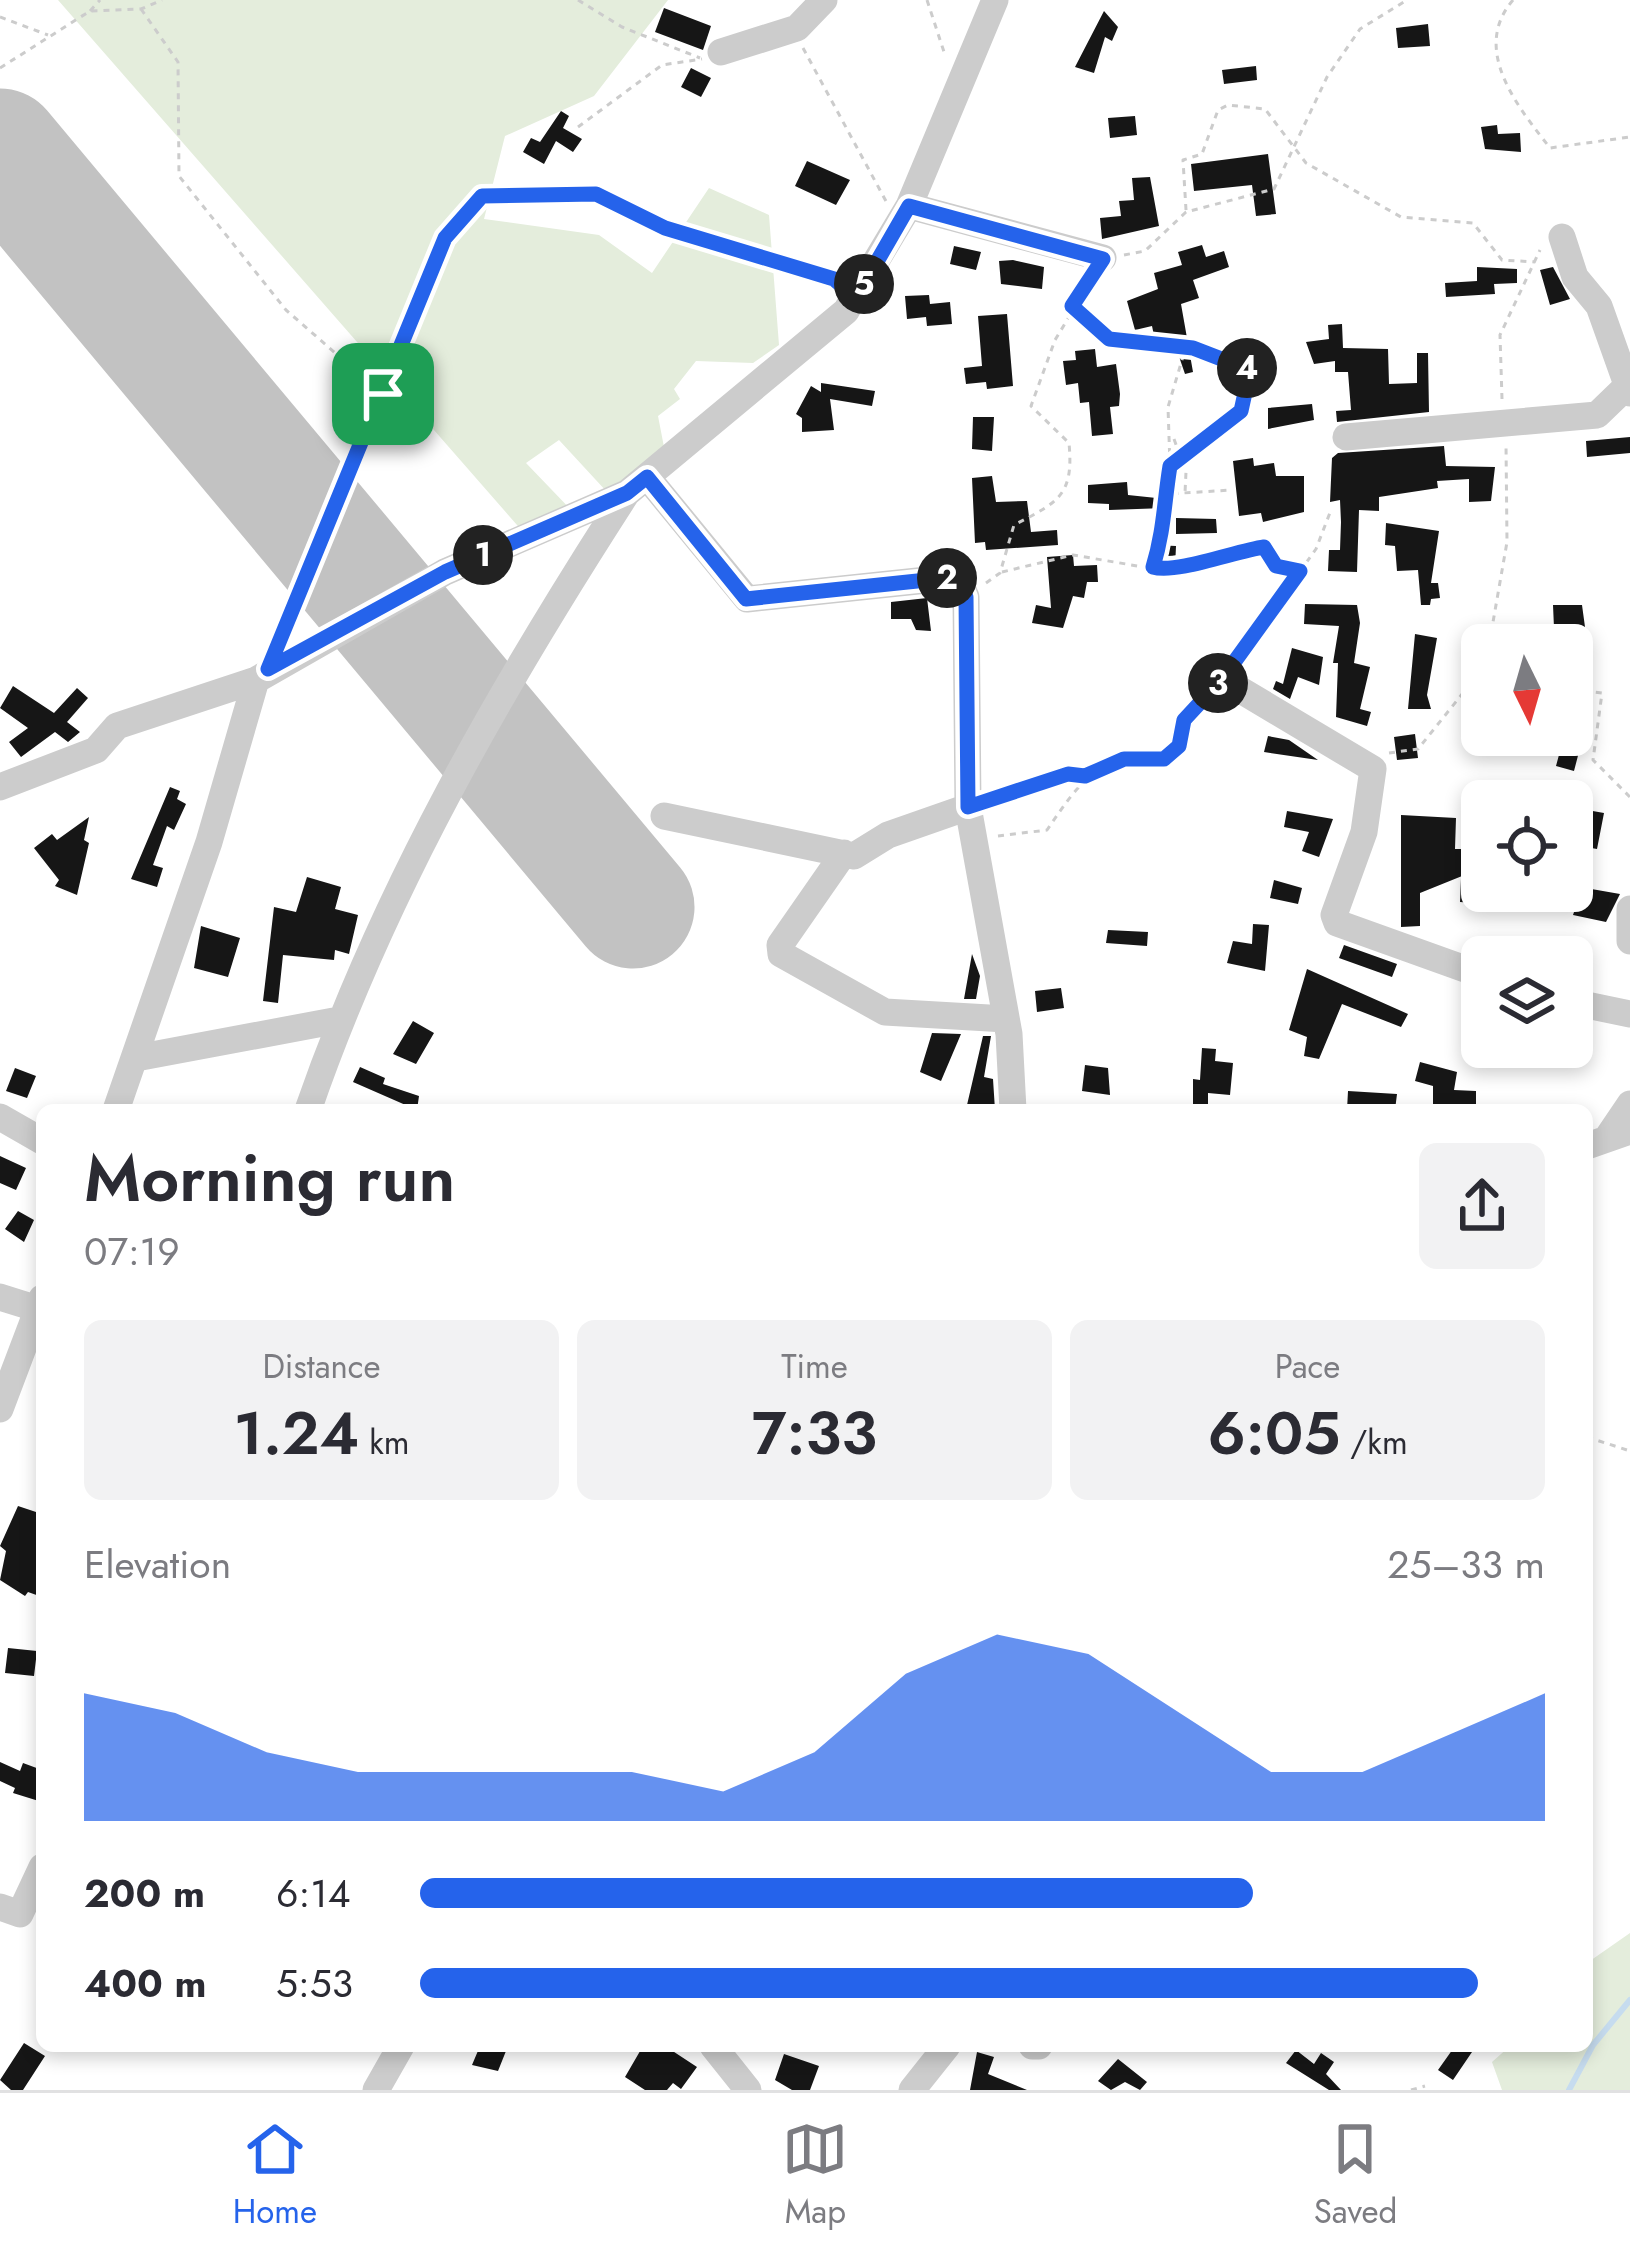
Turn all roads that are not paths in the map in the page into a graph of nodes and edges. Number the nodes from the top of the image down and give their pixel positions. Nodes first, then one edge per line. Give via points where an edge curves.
1 (824, 0) edge
2 (995, 0) edge
3 (721, 52) dead end
4 (903, 216) junction
5 (1562, 237) road end
6 (1103, 259) road end
7 (1628, 390) edge
8 (1346, 437) dead end
9 (637, 485) junction
10 (262, 674) junction
11 (1222, 679) road end
12 (0, 787) edge
13 (968, 807) junction
14 (664, 816) dead end
15 (844, 854) junction
16 (1630, 909) edge
17 (1630, 941) edge
18 (1461, 967) edge
19 (1593, 1006) edge
20 (1630, 1014) edge
21 (1006, 1019) junction
22 (339, 1020) junction
23 (136, 1058) junction
24 (118, 1104) edge
25 (310, 1104) edge
26 (1013, 1104) edge
27 (1630, 1104) edge
28 (0, 1117) edge
29 (36, 1138) edge
30 (1608, 1138) edge
31 (0, 1297) edge
32 (36, 1303) edge
33 (36, 1314) edge
34 (0, 1409) edge
35 (36, 1880) edge
36 (20, 1914) edge
37 (398, 2052) edge
38 (718, 2052) edge
39 (942, 2052) edge
40 (376, 2090) edge
41 (748, 2090) edge
42 (912, 2090) edge

1 - 3 street via 797,28
2 - 4 street
4 - 6 street
4 - 9 street via 836,321
5 - 7 street via 1575,277 1599,306
7 - 8 street via 1597,415
9 - 10 street via 445,572
9 - 13 street via 746,599 946,578 960,583
9 - 22 street via 547,617 422,843
10 - 12 street via 117,726 97,750
10 - 23 street
11 - 18 street via 1373,769 1337,923
13 - 15 street via 881,838 859,856
13 - 21 street
14 - 15 street
15 - 21 street via 781,954 885,1012
16 - 17 street
19 - 20 street
21 - 26 street
22 - 23 street
22 - 25 street
23 - 24 street
27 - 30 street
28 - 29 street
31 - 32 street
33 - 34 street
35 - 36 street
37 - 40 street
38 - 41 street
39 - 42 street

